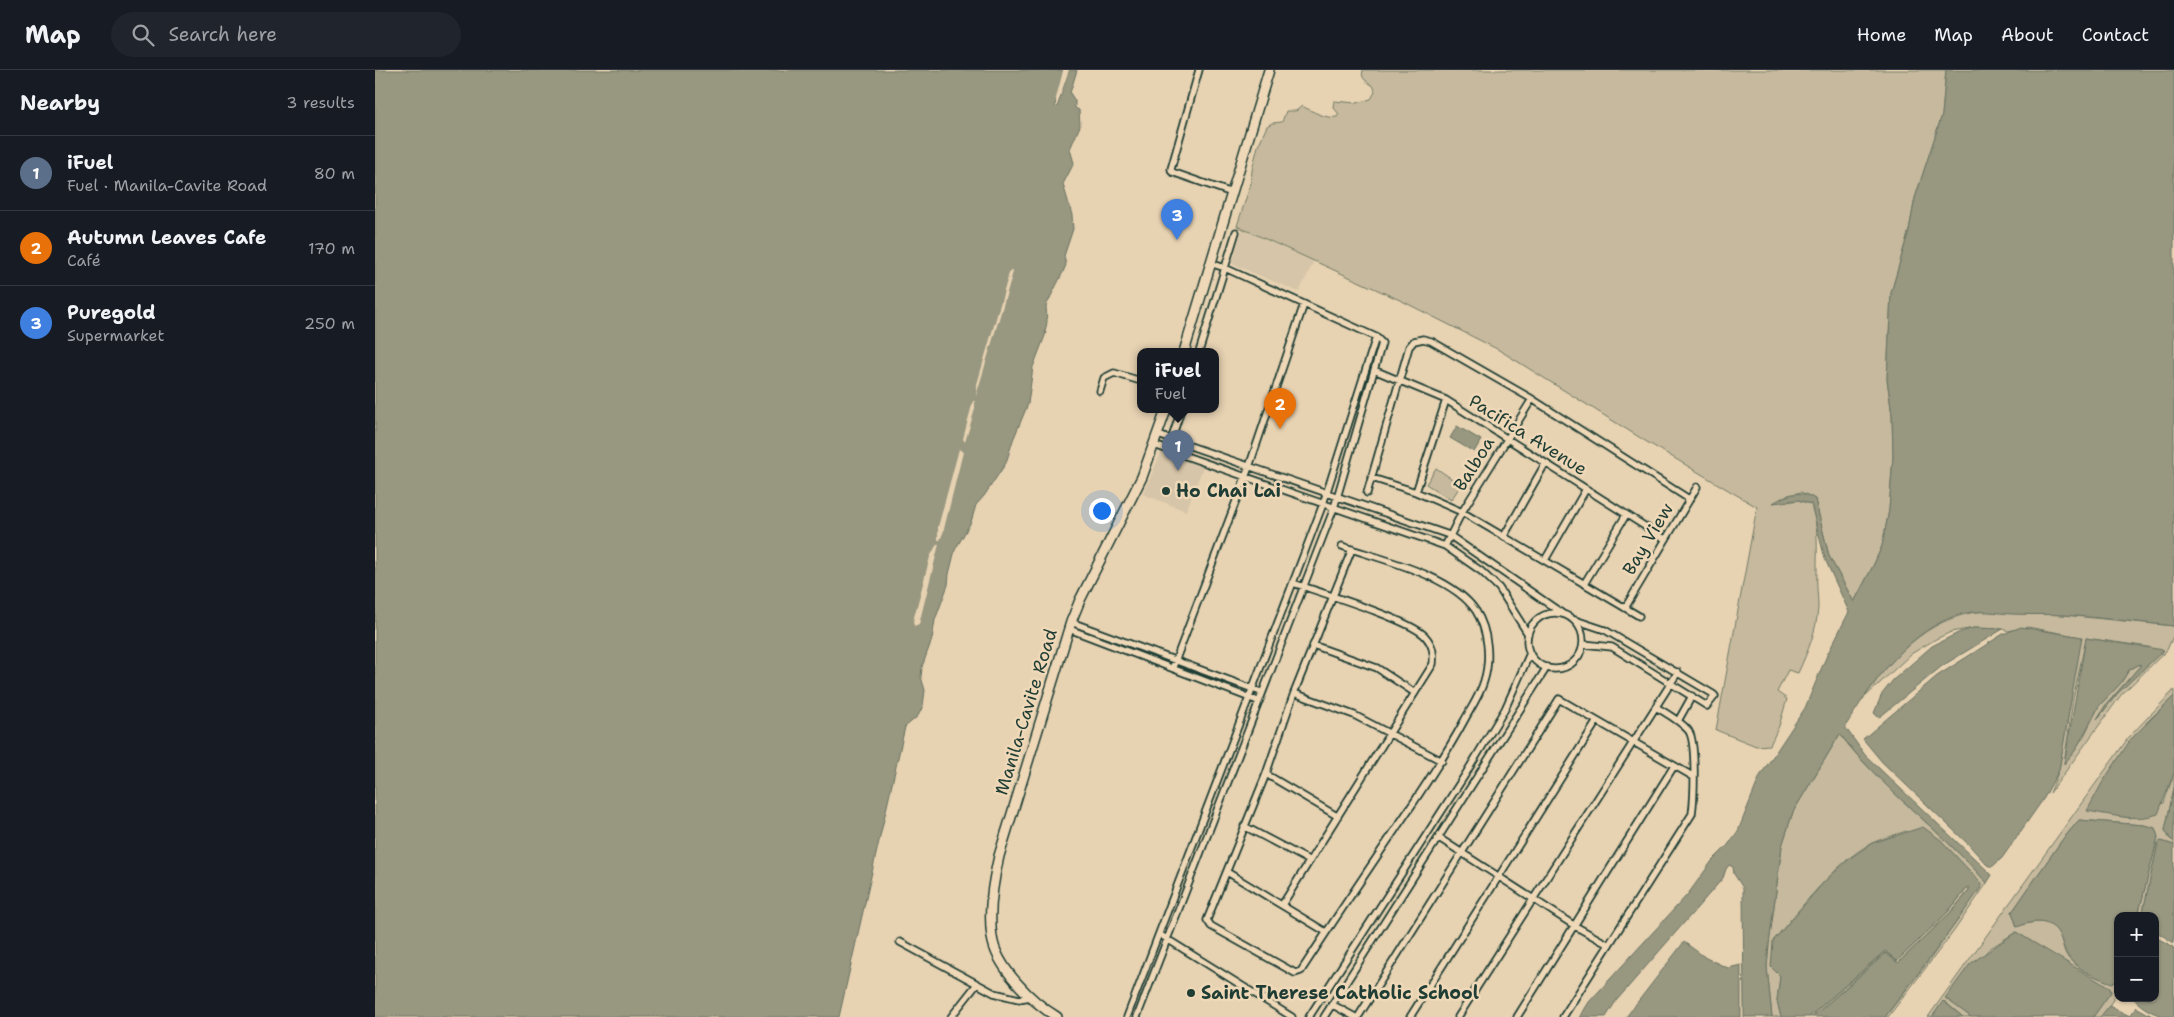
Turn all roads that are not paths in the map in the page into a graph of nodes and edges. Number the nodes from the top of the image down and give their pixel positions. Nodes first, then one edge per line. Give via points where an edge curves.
1 (1199, 70) edge
2 (1269, 70) edge
3 (1232, 193) junction
4 (1236, 232) dead end
5 (1210, 263) junction
6 (1225, 268) junction
7 (1304, 304) junction
8 (1376, 338) junction
9 (1185, 348) edge
10 (1200, 348) edge
11 (1367, 368) junction
12 (1375, 370) junction
13 (1137, 380) edge
14 (1401, 380) junction
15 (1100, 390) dead end
16 (1532, 399) junction
17 (1446, 400) junction
18 (1165, 413) edge
19 (1180, 413) edge
20 (1158, 435) junction
21 (1508, 439) junction
22 (1172, 440) junction
23 (1154, 445) junction
24 (1168, 450) junction
25 (1545, 464) junction
26 (1249, 467) junction
27 (1245, 477) junction
28 (1372, 478) junction
29 (1697, 486) dead end
30 (1586, 490) junction
31 (1416, 492) junction
32 (1367, 493) dead end
33 (1327, 494) junction
34 (1337, 497) junction
35 (1689, 499) junction
36 (1323, 504) junction
37 (1334, 508) junction
38 (1462, 512) junction
39 (1626, 515) junction
40 (1449, 535) junction
41 (1504, 536) junction
42 (1665, 539) junction
43 (1342, 546) dead end
44 (1445, 546) junction
45 (1351, 549) junction
46 (1545, 560) junction
47 (1293, 583) junction
48 (1584, 584) junction
49 (1303, 587) junction
50 (1332, 597) junction
51 (1625, 608) junction
52 (1563, 614) junction
53 (1639, 616) dead end
54 (1572, 619) junction
55 (1070, 625) junction
56 (1528, 634) junction
57 (1583, 644) junction
58 (1313, 645) junction
59 (1530, 653) junction
60 (1176, 659) junction
61 (1173, 667) junction
62 (1547, 667) junction
63 (1678, 672) junction
64 (1672, 683) junction
65 (1251, 688) junction
66 (1261, 692) junction
67 (1294, 693) junction
68 (1415, 693) junction
69 (1692, 696) junction
70 (1248, 697) junction
71 (1258, 701) junction
72 (1656, 707) junction
73 (1597, 721) junction
74 (1677, 721) junction
75 (1389, 735) junction
76 (1634, 743) junction
77 (1442, 762) junction
78 (1674, 766) junction
79 (1266, 774) junction
80 (1465, 775) junction
81 (1694, 778) junction
82 (1473, 780) junction
83 (1337, 816) junction
84 (1244, 826) junction
85 (1439, 838) junction
86 (1463, 853) junction
87 (1310, 861) junction
88 (1227, 872) junction
89 (1499, 877) junction
90 (1534, 899) junction
91 (1282, 905) junction
92 (1575, 926) junction
93 (1326, 932) junction
94 (1159, 934) junction
95 (1167, 938) junction
96 (900, 942) dead end
97 (1609, 945) junction
98 (977, 984) junction
99 (1030, 997) junction
100 (1333, 1005) junction
101 (951, 1017) edge
102 (1057, 1017) edge
103 (1127, 1017) edge
104 (1137, 1017) edge
105 (1292, 1017) edge
106 (1309, 1017) edge
107 (1324, 1017) edge
108 (1357, 1017) edge
109 (1409, 1017) edge
110 (1458, 1017) edge
111 (1517, 1017) edge
112 (1563, 1017) edge

1 - 3 street via 1171,169
2 - 3 main road
3 - 5 main road
4 - 6 street
5 - 6 street
5 - 9 main road
6 - 7 street
6 - 10 street
7 - 8 street
7 - 26 street
8 - 11 street
8 - 12 street via 1382,343
11 - 12 street, Pacifica Avenue
11 - 33 street
12 - 14 street, Pacifica Avenue
12 - 34 street
13 - 15 street via 1114,373 1104,378
14 - 16 street via 1411,343 1423,339
14 - 17 street, Pacifica Avenue
14 - 28 street
16 - 21 street, Balboa
16 - 35 street
17 - 21 street, Pacifica Avenue
17 - 31 street
18 - 20 main road, Manila-Cavite Road
19 - 22 street
20 - 22 street
20 - 23 main road, Manila-Cavite Road
21 - 25 street, Pacifica Avenue
21 - 38 street, Balboa
22 - 24 street
22 - 26 street
23 - 24 street
23 - 55 main road, Manila-Cavite Road
24 - 27 street
25 - 30 street, Pacifica Avenue
25 - 41 street
26 - 27 street
26 - 33 street
27 - 36 street
27 - 60 street
28 - 31 street
28 - 32 street
29 - 35 street, Bay View
30 - 39 street, Pacifica Avenue
30 - 46 street
31 - 38 street
33 - 34 street
33 - 36 street
34 - 37 street
34 - 40 street
35 - 42 street, Bay View
36 - 37 street
36 - 47 street
37 - 44 street
37 - 49 street
38 - 40 street, Balboa
38 - 41 street
39 - 42 street, Pacifica Avenue
39 - 48 street
40 - 44 street, Balboa
40 - 52 street
41 - 46 street
42 - 51 street, Bay View
43 - 45 street
44 - 56 street via 1481,570 1499,588
45 - 50 street
45 - 77 street via 1451,587 1476,612 1483,627 1487,646 1485,680
46 - 48 street
47 - 49 street
47 - 65 street
48 - 51 street
49 - 50 street
49 - 66 street
50 - 58 street
50 - 68 street via 1405,623 1424,634 1433,649 1433,664
51 - 53 street
52 - 54 street
52 - 56 street via 1554,613 1538,619
54 - 57 street via 1582,635
54 - 63 street via 1605,630
55 - 60 street
55 - 61 street
55 - 99 main road, Manila-Cavite Road via 999,856 992,889 992,939 1005,966
56 - 59 street
57 - 62 street via 1581,652 1570,664 1555,669
57 - 64 street via 1613,646
58 - 67 street
58 - 68 street via 1377,668
59 - 62 street
59 - 80 street via 1505,709
60 - 61 street
60 - 65 street
61 - 70 street
62 - 82 street
63 - 64 street
63 - 69 street via 1715,695 1708,706
64 - 69 street
64 - 72 street
65 - 66 street
65 - 70 street
66 - 71 street
67 - 75 street via 1354,715
67 - 79 street
68 - 75 street
69 - 74 street
70 - 71 street
70 - 94 street
71 - 95 street
72 - 74 street
72 - 76 street
73 - 76 street
73 - 86 street via 1559,699
73 - 89 street
74 - 81 street via 1692,738
75 - 77 street
75 - 83 street
76 - 78 street
76 - 90 street
77 - 93 street
78 - 81 street
78 - 92 street
79 - 83 street
79 - 84 street
80 - 82 street
80 - 106 street
81 - 97 street via 1692,814
82 - 85 street
83 - 87 street
84 - 87 street
84 - 88 street
85 - 86 street
85 - 100 street
86 - 89 street
86 - 108 street
87 - 91 street
88 - 91 street
88 - 93 street via 1207,920 1211,926 1295,973 1301,971
89 - 90 street
89 - 109 street
90 - 92 street
90 - 110 street
91 - 93 street
92 - 97 street
92 - 111 street
94 - 95 street
94 - 103 street
95 - 104 street
95 - 105 street
96 - 98 street
97 - 112 street
98 - 99 street via 994,993 1019,999
98 - 101 street
99 - 102 main road, Manila-Cavite Road
100 - 107 street
100 - 108 street

